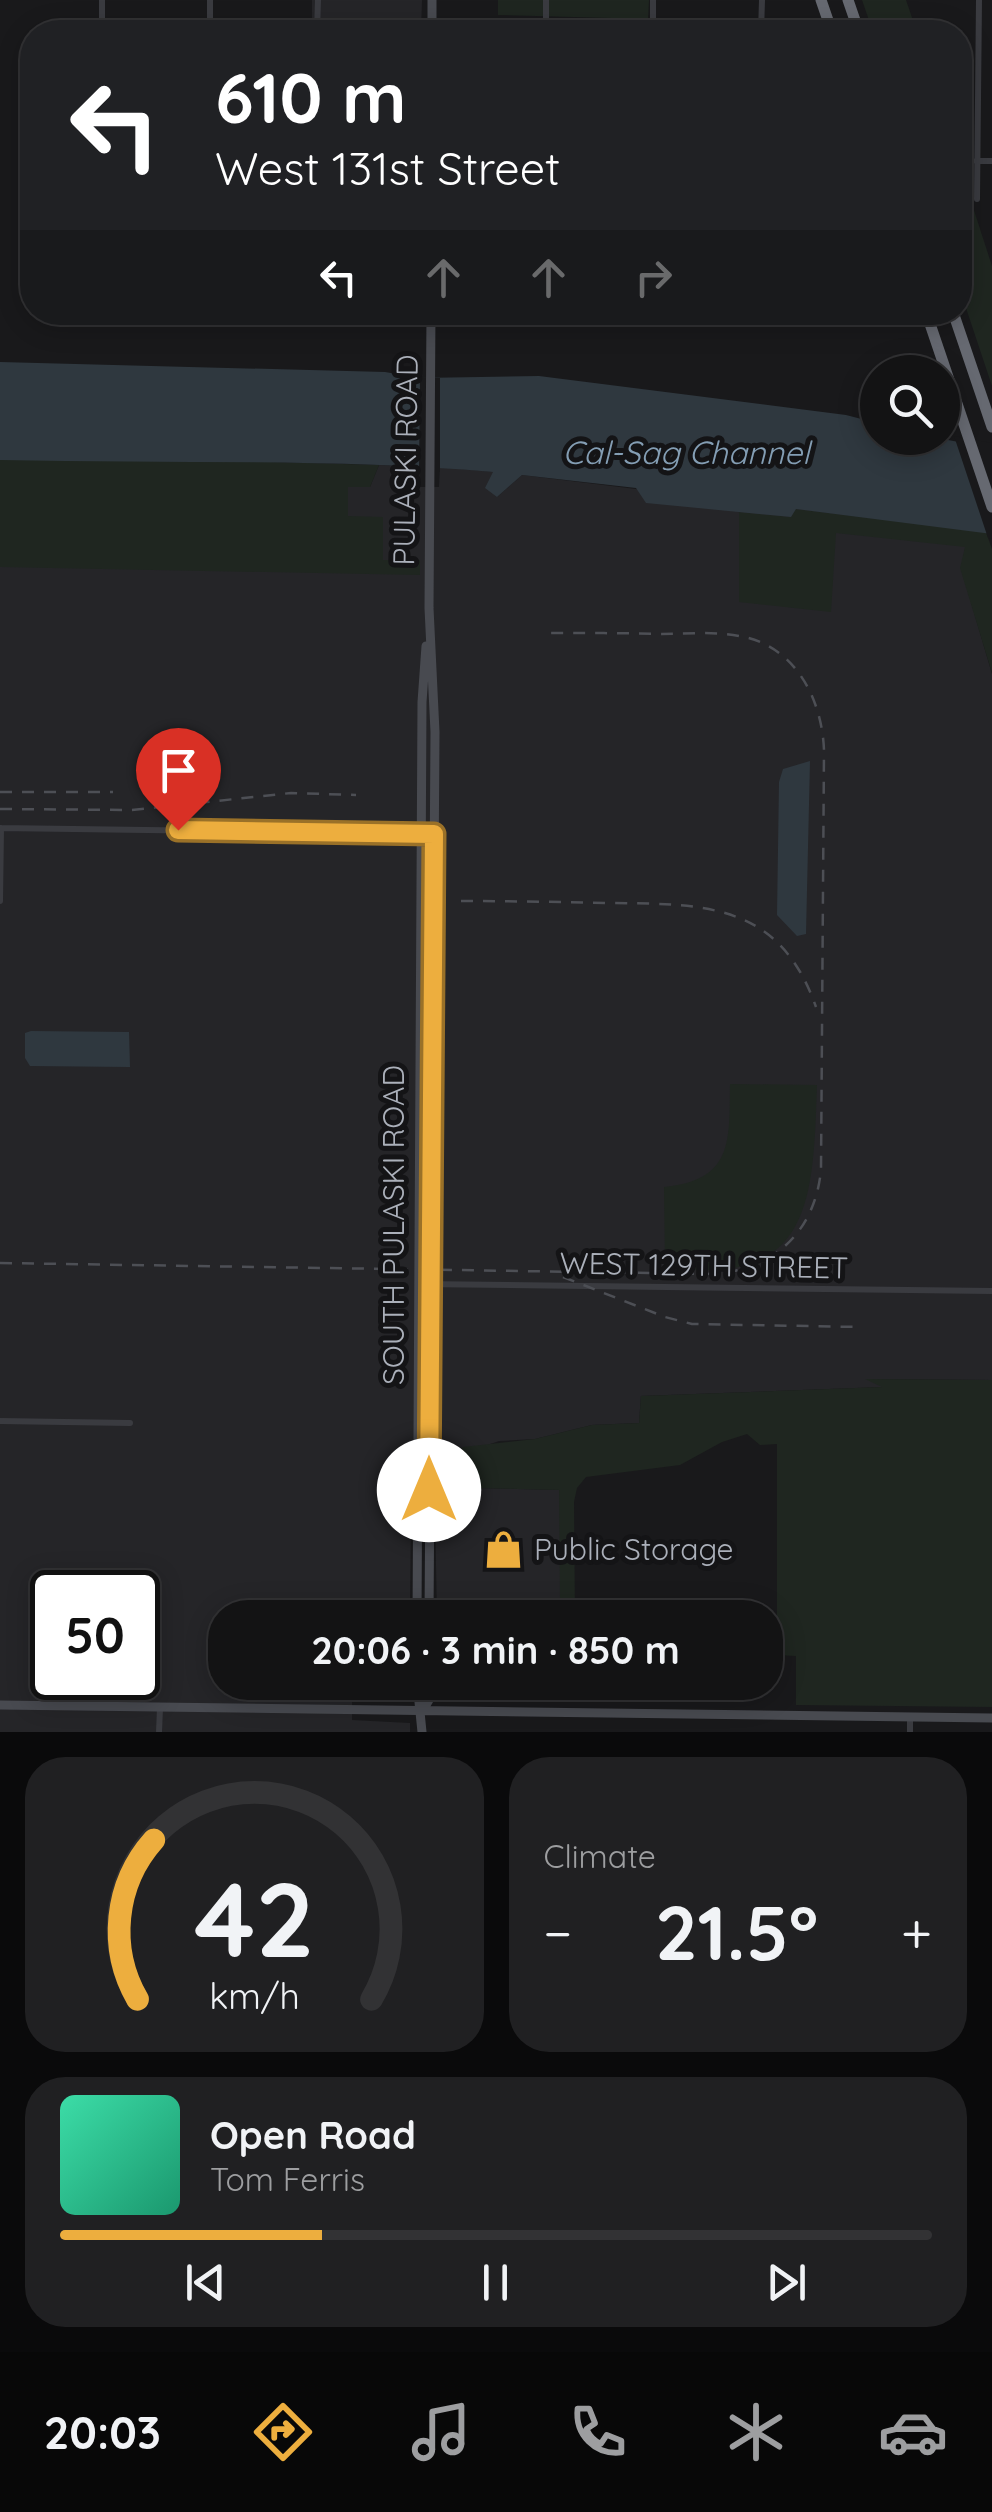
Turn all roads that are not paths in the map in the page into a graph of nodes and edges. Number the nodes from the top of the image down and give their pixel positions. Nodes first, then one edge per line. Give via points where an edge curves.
1 (980, 0) edge
2 (976, 161) junction
3 (992, 161) edge
4 (977, 199) dead end
5 (432, 325) edge
6 (930, 325) edge
7 (957, 325) edge
8 (992, 428) edge
9 (992, 507) edge
10 (429, 608) junction
11 (1, 828) edge
12 (421, 834) junction
13 (434, 834) junction
14 (0, 901) edge
15 (416, 1284) junction
16 (431, 1285) junction
17 (992, 1291) edge
18 (0, 1421) edge
19 (130, 1423) dead end
20 (417, 1600) edge
21 (429, 1600) edge
22 (420, 1700) edge
23 (429, 1700) edge
24 (0, 1705) edge
25 (160, 1708) junction
26 (422, 1712) junction
27 (910, 1718) junction
28 (992, 1718) edge
29 (159, 1732) edge
30 (422, 1732) edge
31 (910, 1732) edge

1 - 2 street
2 - 3 street
2 - 4 street
5 - 10 main road, PULASKI ROAD
6 - 9 highway
7 - 8 highway
10 - 12 main road, PULASKI ROAD
10 - 13 main road, PULASKI ROAD
11 - 12 street
11 - 14 street
12 - 13 street
12 - 15 main road, SOUTH PULASKI ROAD
13 - 16 main road, SOUTH PULASKI ROAD
15 - 16 street, WEST 129TH STREET
15 - 20 main road, SOUTH PULASKI ROAD
16 - 17 street, WEST 129TH STREET
16 - 21 main road, SOUTH PULASKI ROAD
18 - 19 street
22 - 26 main road
23 - 26 main road
24 - 25 main road
25 - 26 main road
25 - 29 street
26 - 27 main road
26 - 30 main road
27 - 28 main road
27 - 31 street

